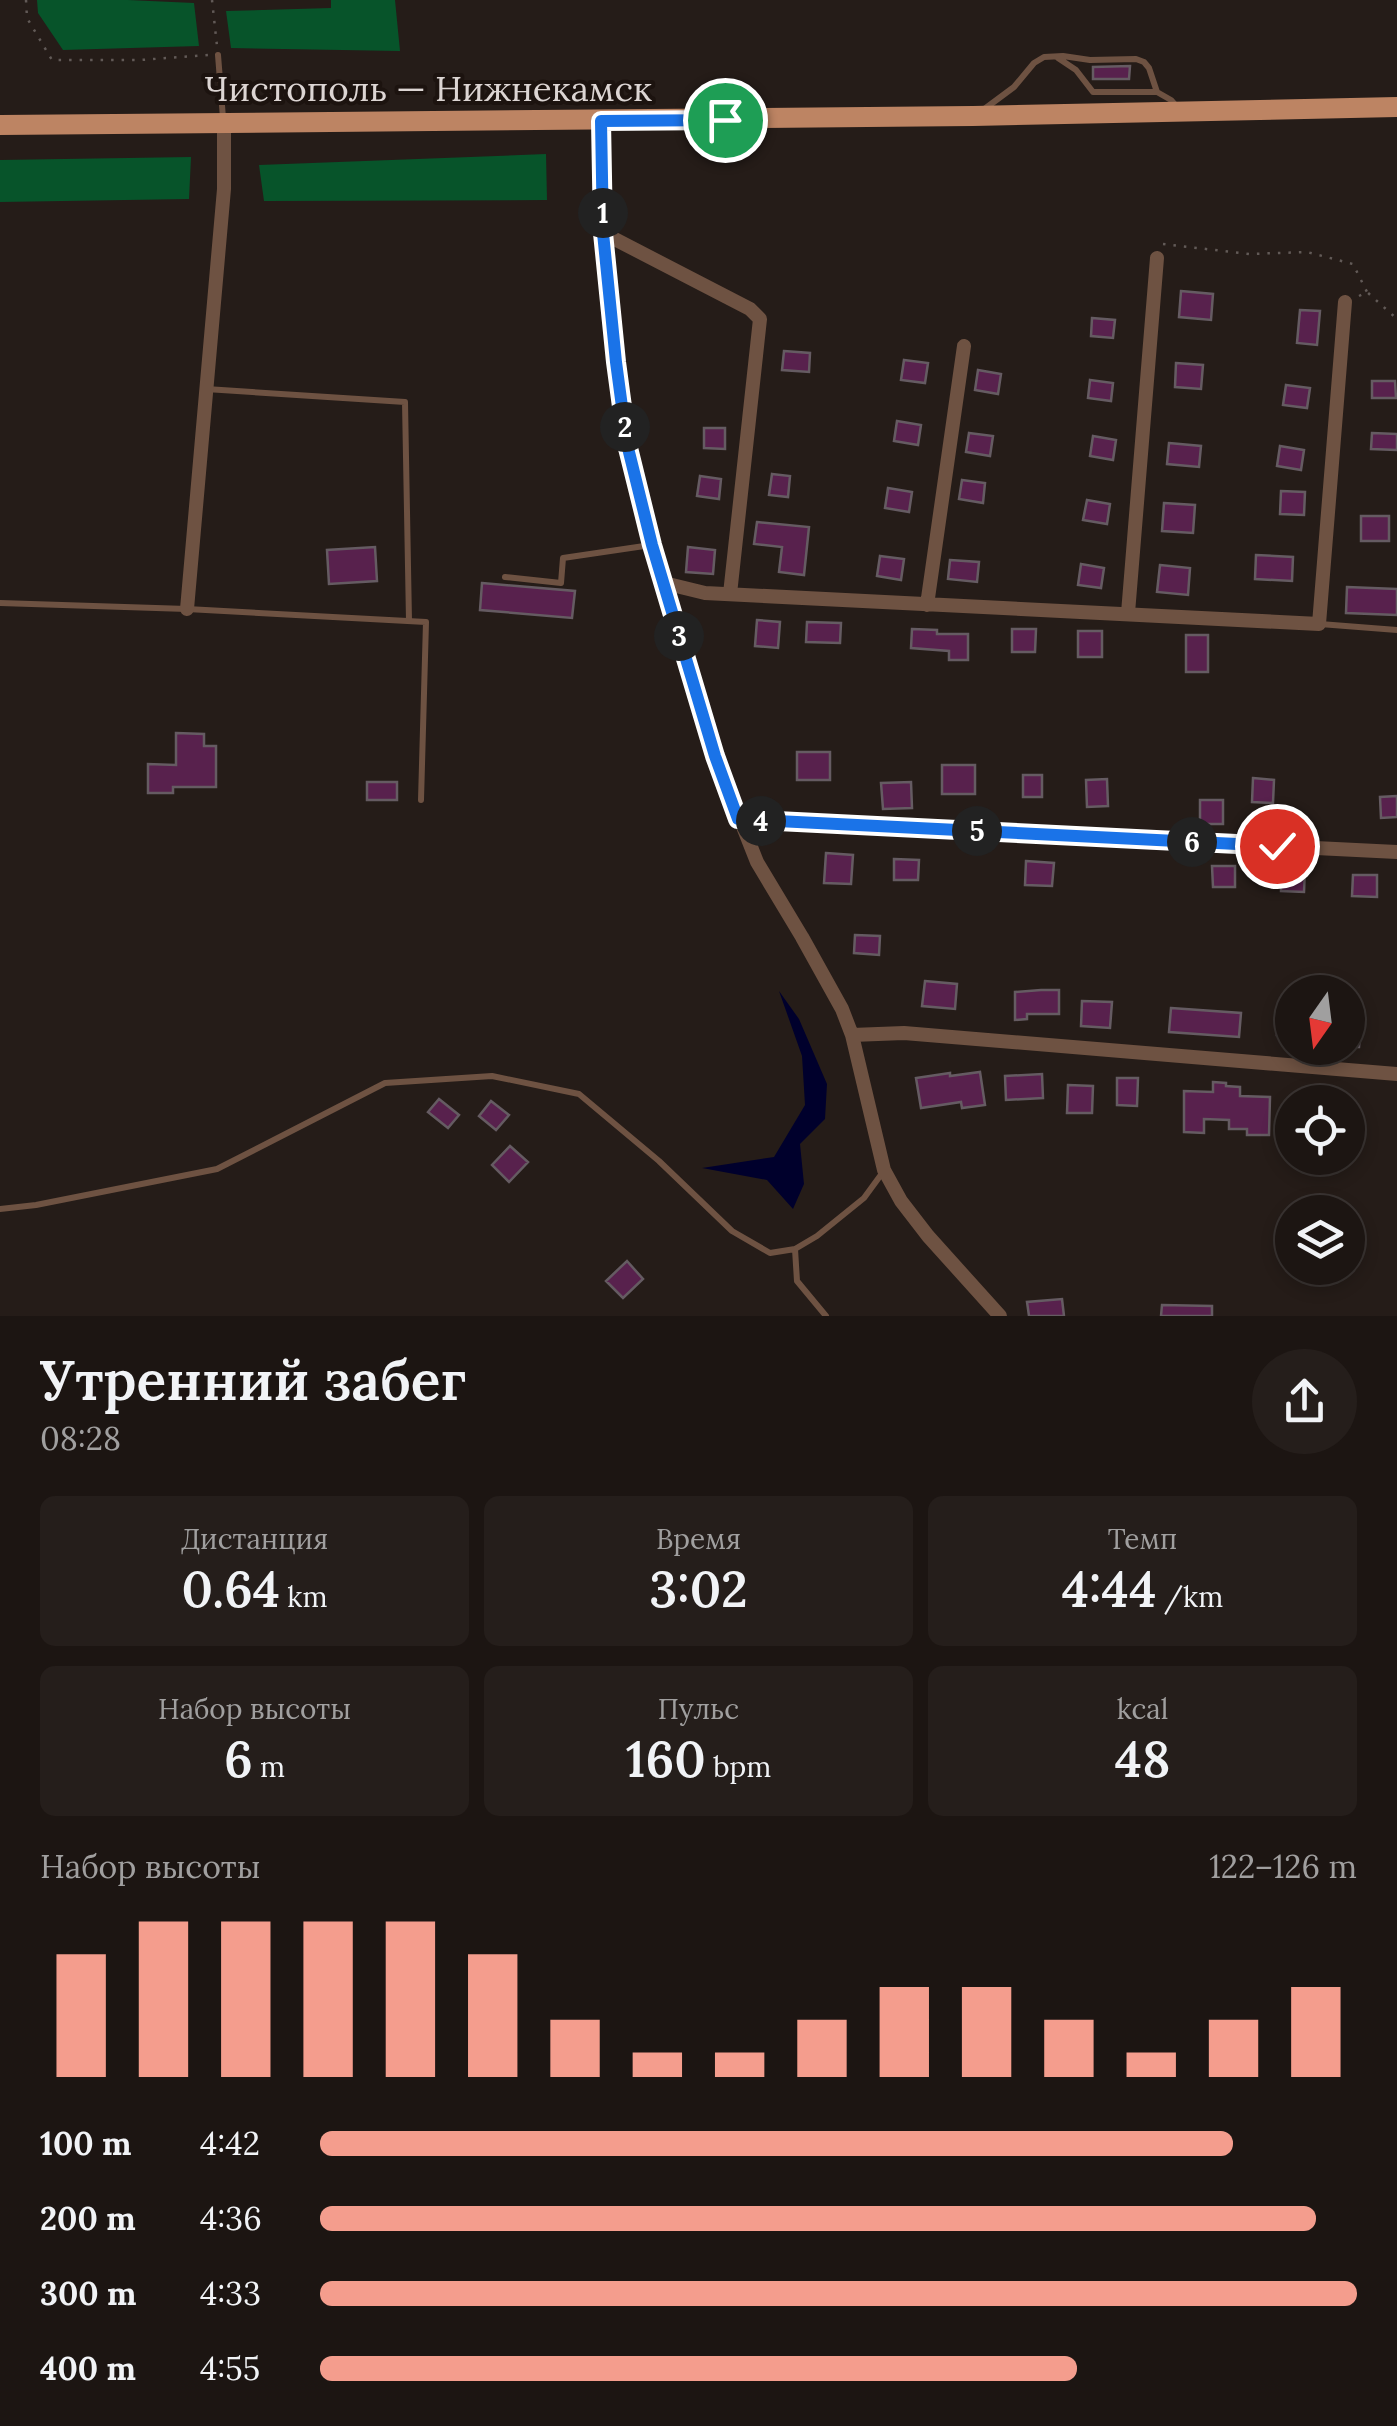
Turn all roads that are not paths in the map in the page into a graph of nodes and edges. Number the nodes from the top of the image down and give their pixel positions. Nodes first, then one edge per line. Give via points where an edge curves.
1 (218, 55) road end
2 (1056, 56) junction
3 (1157, 92) junction
4 (1397, 107) edge
5 (1181, 114) junction
6 (974, 116) junction
7 (601, 121) junction
8 (224, 123) junction
9 (0, 125) edge
10 (603, 233) junction
11 (1157, 258) road end
12 (1345, 302) road end
13 (964, 346) dead end
14 (206, 389) junction
15 (652, 545) junction
16 (506, 576) dead end
17 (664, 583) junction
18 (730, 594) junction
19 (0, 603) edge
20 (927, 605) junction
21 (187, 609) junction
22 (1128, 614) junction
23 (409, 620) junction
24 (1319, 624) junction
25 (1397, 630) edge
26 (421, 800) dead end
27 (738, 819) junction
28 (1397, 852) edge
29 (852, 1035) junction
30 (1397, 1074) edge
31 (884, 1170) junction
32 (0, 1209) edge
33 (795, 1250) junction
34 (826, 1316) edge
35 (1000, 1316) edge

1 - 8 lane
2 - 3 lane via 1093,92
2 - 3 lane via 1136,58 1149,68
2 - 6 lane via 1034,63 1014,88
3 - 5 lane
4 - 5 main road, Чистополь — Нижнекамск
5 - 6 main road, Чистополь — Нижнекамск
6 - 7 main road, Чистополь — Нижнекамск
7 - 8 main road, Чистополь — Нижнекамск
7 - 10 street
8 - 9 main road, Чистополь — Нижнекамск
8 - 14 street
10 - 15 street via 627,444
10 - 18 street via 760,319
11 - 22 street
12 - 24 street
13 - 20 street
14 - 21 street
14 - 23 lane via 405,402
15 - 16 lane via 563,558 560,583
15 - 17 street
17 - 18 street
17 - 27 street
18 - 20 street
19 - 21 lane
20 - 22 street
21 - 23 lane
22 - 24 street
23 - 26 lane via 426,622
24 - 25 lane
27 - 28 street
27 - 29 street
29 - 30 street via 904,1033
29 - 31 street
31 - 33 lane via 864,1198
31 - 35 street via 910,1213
32 - 33 lane via 217,1170 385,1083 492,1076 579,1094 732,1231 770,1253
33 - 34 lane via 797,1282

